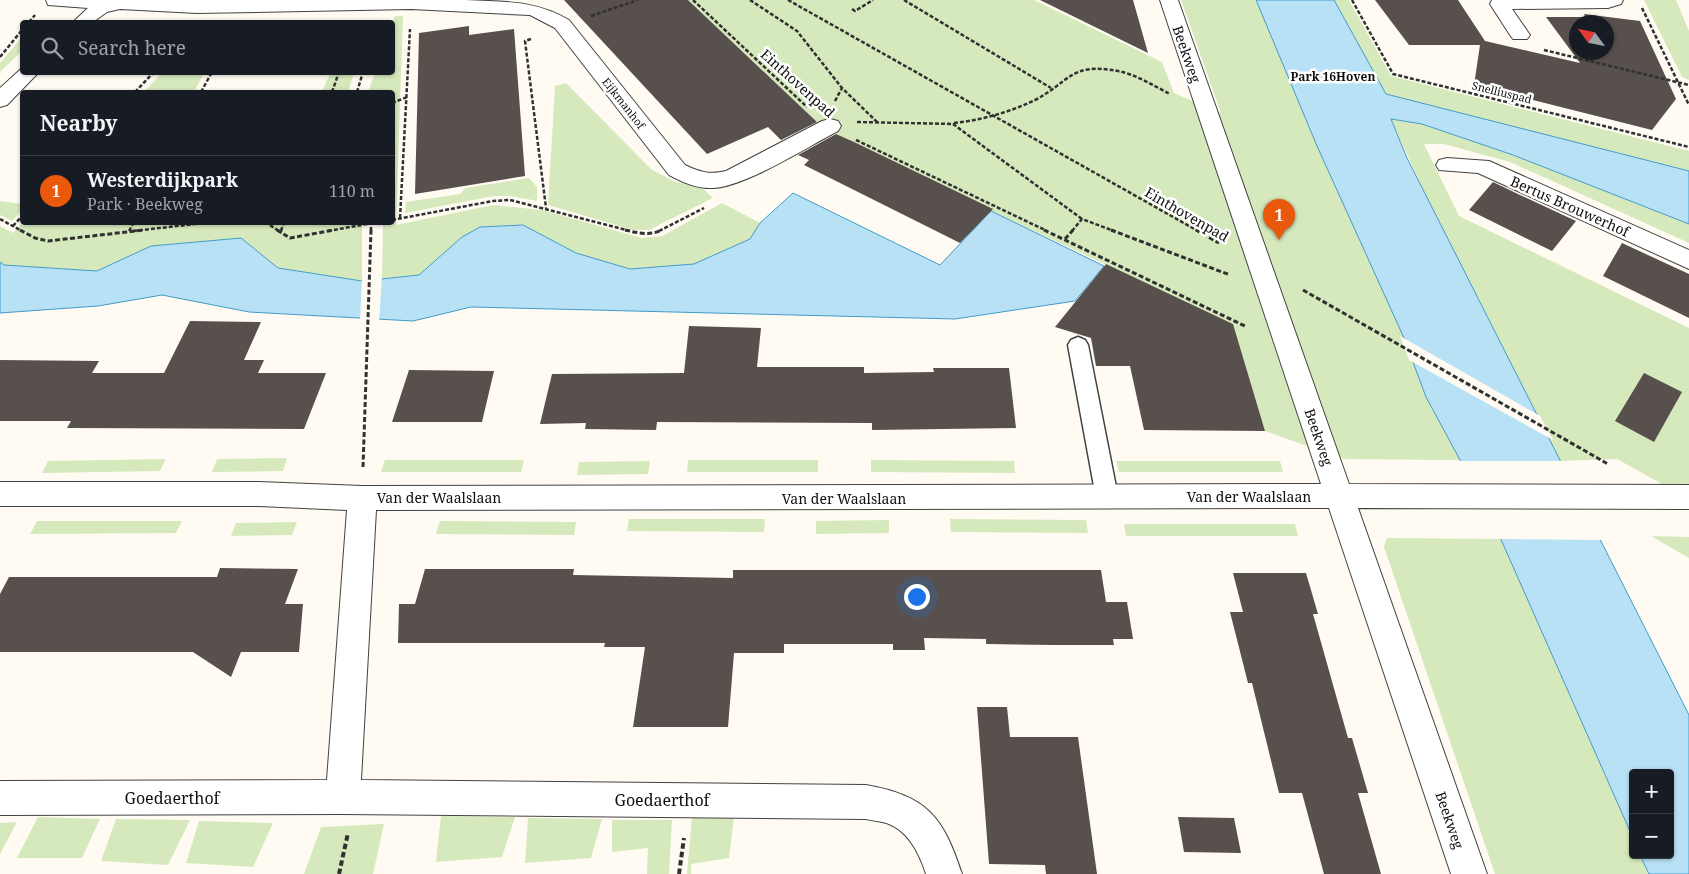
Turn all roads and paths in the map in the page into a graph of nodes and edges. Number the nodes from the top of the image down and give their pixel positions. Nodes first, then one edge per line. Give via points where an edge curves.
1 (56, 0) edge
2 (638, 0) edge
3 (693, 0) edge
4 (750, 0) edge
5 (788, 0) edge
6 (873, 0) edge
7 (904, 0) edge
8 (1169, 0) edge
9 (1352, 0) edge
10 (1614, 0) edge
11 (1638, 0) edge
12 (120, 3) junction
13 (232, 3) edge
14 (411, 3) junction
15 (852, 9) dead end
16 (85, 20) edge
17 (563, 26) junction
18 (20, 32) edge
19 (1520, 35) joint
20 (0, 57) edge
21 (26, 75) edge
22 (151, 75) edge
23 (210, 75) edge
24 (338, 75) edge
25 (362, 75) edge
26 (1680, 82) junction
27 (1689, 85) edge
28 (1051, 88) junction
29 (138, 90) edge
30 (202, 90) edge
31 (333, 90) edge
32 (358, 90) edge
33 (1171, 94) dead end
34 (407, 97) junction
35 (0, 100) edge
36 (395, 102) edge
37 (1689, 104) edge
38 (991, 115) junction
39 (852, 122) dead end
40 (877, 122) junction
41 (953, 124) junction
42 (830, 126) junction
43 (1689, 147) edge
44 (1447, 165) dead end
45 (734, 176) junction
46 (546, 208) junction
47 (20, 218) edge
48 (400, 218) junction
49 (0, 219) edge
50 (395, 219) edge
51 (1082, 219) junction
52 (132, 225) edge
53 (188, 225) edge
54 (269, 225) edge
55 (283, 225) edge
56 (361, 225) edge
57 (371, 225) edge
58 (13, 226) junction
59 (129, 232) junction
60 (280, 233) junction
61 (1065, 240) junction
62 (1689, 260) edge
63 (1249, 273) junction
64 (1254, 330) dead end
65 (1078, 345) dead end
66 (1576, 445) dead end
67 (0, 494) edge
68 (1339, 496) junction
69 (1107, 497) junction
70 (1689, 497) edge
71 (362, 498) junction
72 (344, 797) junction
73 (0, 798) edge
74 (944, 874) edge
75 (1469, 874) edge

1 - 12 street
2 - 17 path
3 - 42 path, Einthovenpad
4 - 40 path via 797,31 842,88
5 - 38 path, Einthovenpad
6 - 15 path via 855,11
7 - 28 path
8 - 63 street, Beekweg
9 - 43 path, Snelliuspad via 1393,74
10 - 19 street via 1499,4
11 - 26 path
12 - 13 street, Eijkmanhof
12 - 16 street, Eijkmanhof via 100,8
13 - 14 street, Eijkmanhof
14 - 17 street, Eijkmanhof via 532,9 545,12
14 - 34 path
17 - 45 street, Eijkmanhof via 677,170 703,182 717,182
17 - 46 path via 525,41
18 - 20 path
19 - 26 path via 1529,46
21 - 35 street
22 - 29 path
23 - 30 path
24 - 31 path
25 - 32 path
26 - 27 path
26 - 37 path
28 - 33 path via 1076,72 1117,70
28 - 38 path via 1037,99
34 - 36 path
34 - 48 path
38 - 41 path
38 - 63 path, Einthovenpad
39 - 40 path
40 - 41 path
41 - 51 path
42 - 45 street, Eijkmanhof
42 - 61 path, Einthovenpad
44 - 62 street, Bertus Brouwerhof via 1481,166
45 - 46 path via 733,189 714,203 656,233 641,234
46 - 48 path via 510,200 493,201
47 - 58 path
48 - 50 path
49 - 58 path
51 - 61 path
51 - 63 path
52 - 59 path
53 - 59 path
54 - 60 path
55 - 60 path
56 - 60 path via 304,237 290,238
57 - 71 path
58 - 59 path via 48,241
61 - 64 path, Einthovenpad
63 - 66 path, Einthovenpad via 1378,333
63 - 68 street, Beekweg
65 - 69 lane
67 - 71 street, Van der Waalslaan via 259,494
68 - 69 street, Van der Waalslaan
68 - 70 street, Van der Waalslaan
68 - 75 street, Beekweg
69 - 71 street, Van der Waalslaan
71 - 72 street
72 - 73 street, Goedaerthof
72 - 74 street, Goedaerthof via 866,802 897,809 920,824 934,845

